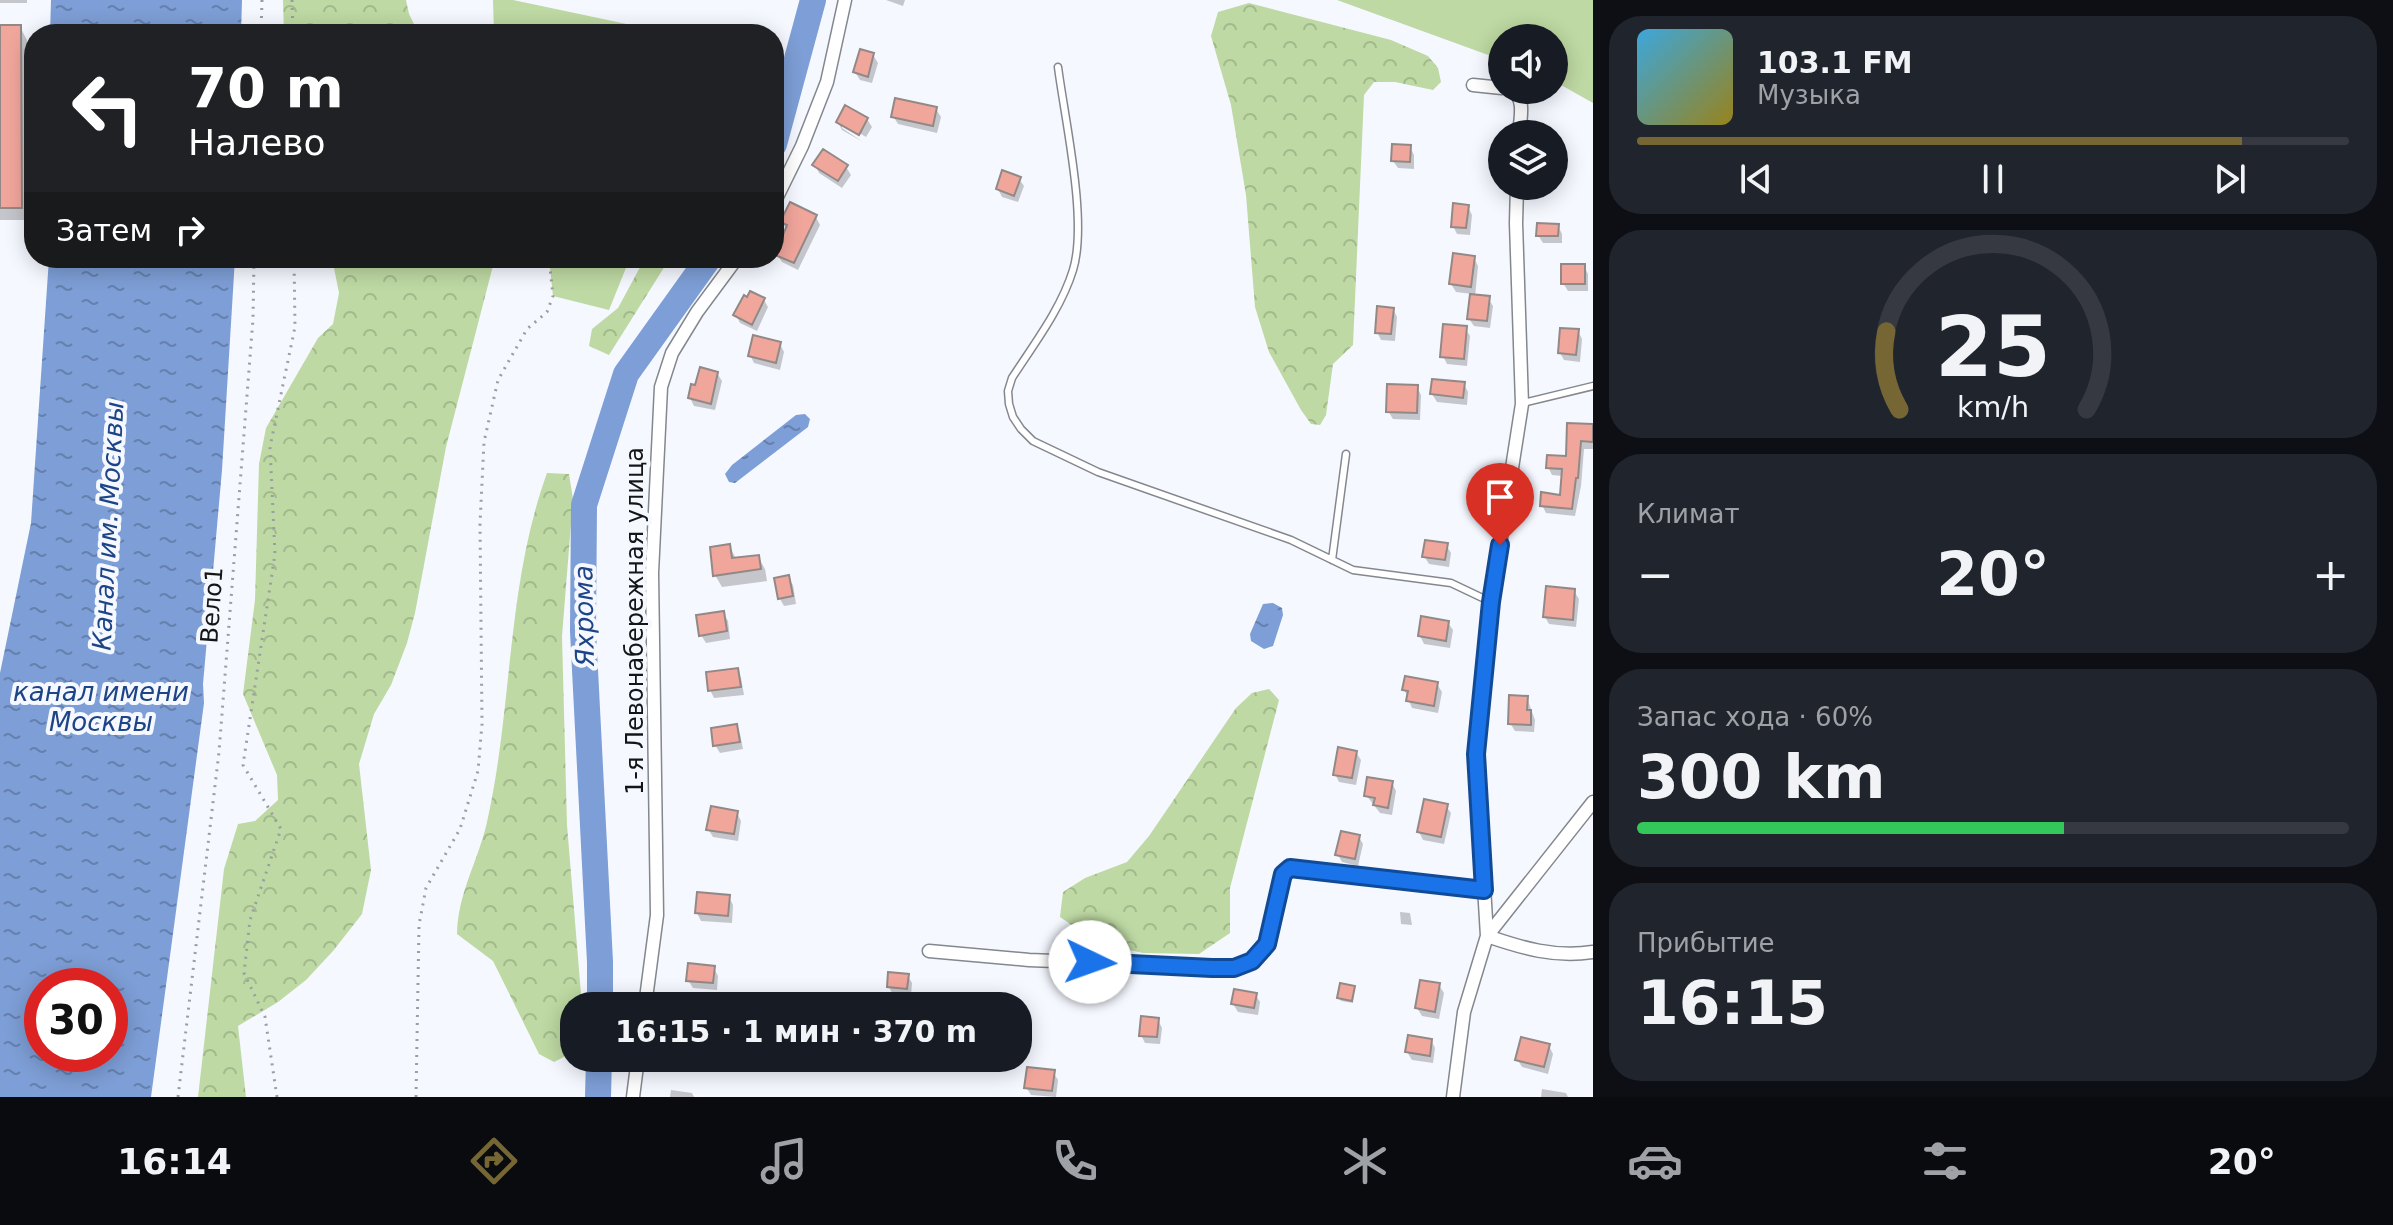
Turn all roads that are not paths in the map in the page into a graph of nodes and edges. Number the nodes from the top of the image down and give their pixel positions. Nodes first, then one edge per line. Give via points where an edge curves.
1 (845, 0) edge
2 (1058, 67) dead end
3 (1473, 85) dead end
4 (1488, 87) edge
5 (784, 183) edge
6 (1517, 200) edge
7 (730, 268) edge
8 (1593, 386) edge
9 (1522, 404) junction
10 (1346, 454) dead end
11 (1332, 560) junction
12 (1491, 602) junction
13 (1593, 802) edge
14 (1484, 890) junction
15 (1487, 936) junction
16 (929, 951) dead end
17 (1593, 952) edge
18 (647, 992) edge
19 (636, 1072) edge
20 (633, 1097) edge
21 (1453, 1097) edge

1 - 5 street via 827,82
2 - 11 lane via 1078,248 1065,289 1012,378 1008,391 1013,417 1033,441 1098,472 1291,540
3 - 4 street
6 - 9 street
7 - 18 street, 1-я Левонабережная улица via 672,353 661,387 652,573 657,915
8 - 9 lane
9 - 12 street
10 - 11 lane
11 - 12 lane via 1353,570 1451,583
12 - 14 street via 1476,754
13 - 15 street
14 - 15 street
14 - 16 street via 1290,868 1283,874 1267,944 1252,961 1234,968
15 - 17 street via 1554,954
15 - 21 street via 1464,1012
19 - 20 street

